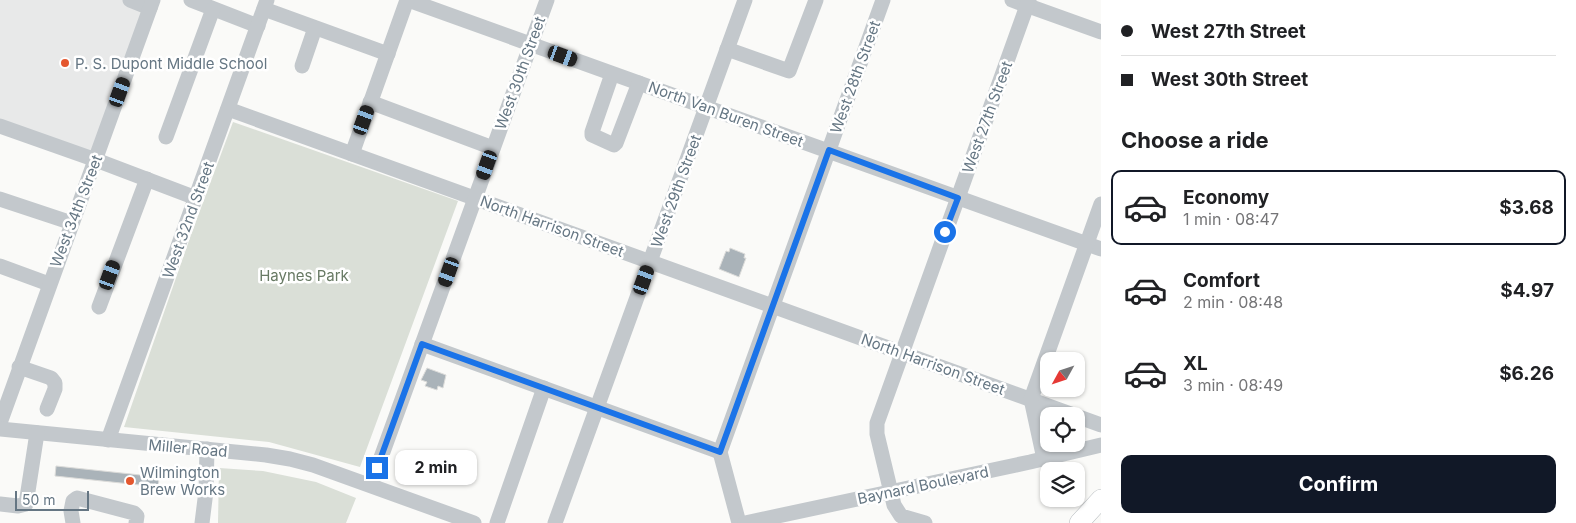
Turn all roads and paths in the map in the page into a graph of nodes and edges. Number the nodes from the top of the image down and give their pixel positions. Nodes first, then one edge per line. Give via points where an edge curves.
1 (130, 0) edge
2 (190, 0) edge
3 (407, 0) edge
4 (547, 0) edge
5 (745, 0) edge
6 (816, 0) edge
7 (883, 0) edge
8 (1012, 0) edge
9 (1028, 3) edge
10 (151, 4) edge
11 (266, 5) edge
12 (213, 8) junction
13 (258, 26) junction
14 (316, 28) junction
15 (1101, 32) edge
16 (531, 44) junction
17 (728, 49) junction
18 (388, 54) junction
19 (302, 66) dead end
20 (612, 74) junction
21 (639, 83) junction
22 (370, 102) junction
23 (706, 107) junction
24 (228, 109) junction
25 (0, 126) edge
26 (166, 137) dead end
27 (493, 148) junction
28 (829, 150) junction
29 (352, 154) junction
30 (96, 160) junction
31 (147, 179) junction
32 (196, 198) junction
33 (475, 198) junction
34 (958, 198) junction
35 (0, 199) edge
36 (1101, 204) edge
37 (72, 224) junction
38 (1094, 247) edge
39 (650, 262) junction
40 (0, 266) edge
41 (49, 284) junction
42 (773, 305) junction
43 (98, 307) dead end
44 (422, 344) junction
45 (902, 353) junction
46 (20, 367) junction
47 (544, 388) junction
48 (1031, 399) junction
49 (598, 407) junction
50 (48, 410) dead end
51 (0, 423) edge
52 (1101, 425) edge
53 (0, 429) edge
54 (37, 433) junction
55 (108, 440) junction
56 (1101, 445) edge
57 (207, 449) junction
58 (720, 452) junction
59 (1044, 459) junction
60 (371, 485) junction
61 (890, 492) junction
62 (1101, 499) edge
63 (0, 504) edge
64 (808, 516) edge
65 (73, 523) edge
66 (136, 523) edge
67 (202, 523) edge
68 (474, 523) edge
69 (497, 523) edge
70 (556, 523) edge
71 (739, 523) edge
72 (745, 523) edge
73 (925, 523) edge
74 (1079, 523) edge

1 - 10 street
2 - 12 street
3 - 16 street, North Van Buren Street
3 - 18 street
4 - 16 street, West 30th Street
5 - 17 street, West 29th Street
6 - 17 street via 789,71
7 - 28 street, West 28th Street
8 - 9 street
9 - 15 street
9 - 34 street, West 27th Street
10 - 30 street, West 34th Street
11 - 13 street, West 32nd Street
11 - 14 street
12 - 13 street
12 - 26 street
13 - 24 street, West 32nd Street
14 - 18 street
14 - 19 street
16 - 20 street, North Van Buren Street
16 - 27 street, West 30th Street
17 - 23 street, West 29th Street
18 - 22 street
20 - 21 street, North Van Buren Street
20 - 21 street via 592,135 614,145
21 - 23 street, North Van Buren Street
22 - 27 street
22 - 29 street
23 - 28 street, North Van Buren Street
23 - 39 street, West 29th Street
24 - 29 street, North Harrison Street
24 - 32 street, West 32nd Street
25 - 30 street
27 - 33 street, West 30th Street
28 - 34 street, North Van Buren Street
28 - 42 street, West 28th Street
29 - 33 street, North Harrison Street
30 - 31 street
30 - 37 street, West 34th Street
31 - 32 street
31 - 43 street
32 - 55 street, West 32nd Street
33 - 39 street, North Harrison Street
33 - 44 street, West 30th Street
34 - 38 street, North Van Buren Street
34 - 45 street, West 27th Street
35 - 37 street
36 - 38 street
37 - 41 street, West 34th Street
38 - 48 street
39 - 42 street, North Harrison Street
39 - 49 street, West 29th Street
40 - 41 street
41 - 46 street, West 34th Street
42 - 45 street, North Harrison Street
42 - 58 street, West 28th Street
44 - 47 street
44 - 60 street, West 30th Street
45 - 48 street, North Harrison Street
45 - 61 street, West 27th Street via 877,423
46 - 50 street via 51,378 55,383
46 - 51 street, West 34th Street
47 - 49 street
47 - 69 street
48 - 52 street, North Harrison Street
48 - 59 street
49 - 58 street
49 - 70 street, West 29th Street
53 - 54 street, Miller Road
54 - 55 street, Miller Road
54 - 63 street via 26,504
55 - 57 street, Miller Road
56 - 59 street, Baynard Boulevard
57 - 60 street, Miller Road via 290,458
57 - 67 street
58 - 71 street
59 - 61 street, Baynard Boulevard
60 - 68 street, Miller Road
61 - 64 street, Baynard Boulevard
61 - 73 street, West 27th Street via 901,516
62 - 74 main road
64 - 72 street, Baynard Boulevard
65 - 66 street via 71,511 77,498 134,513

